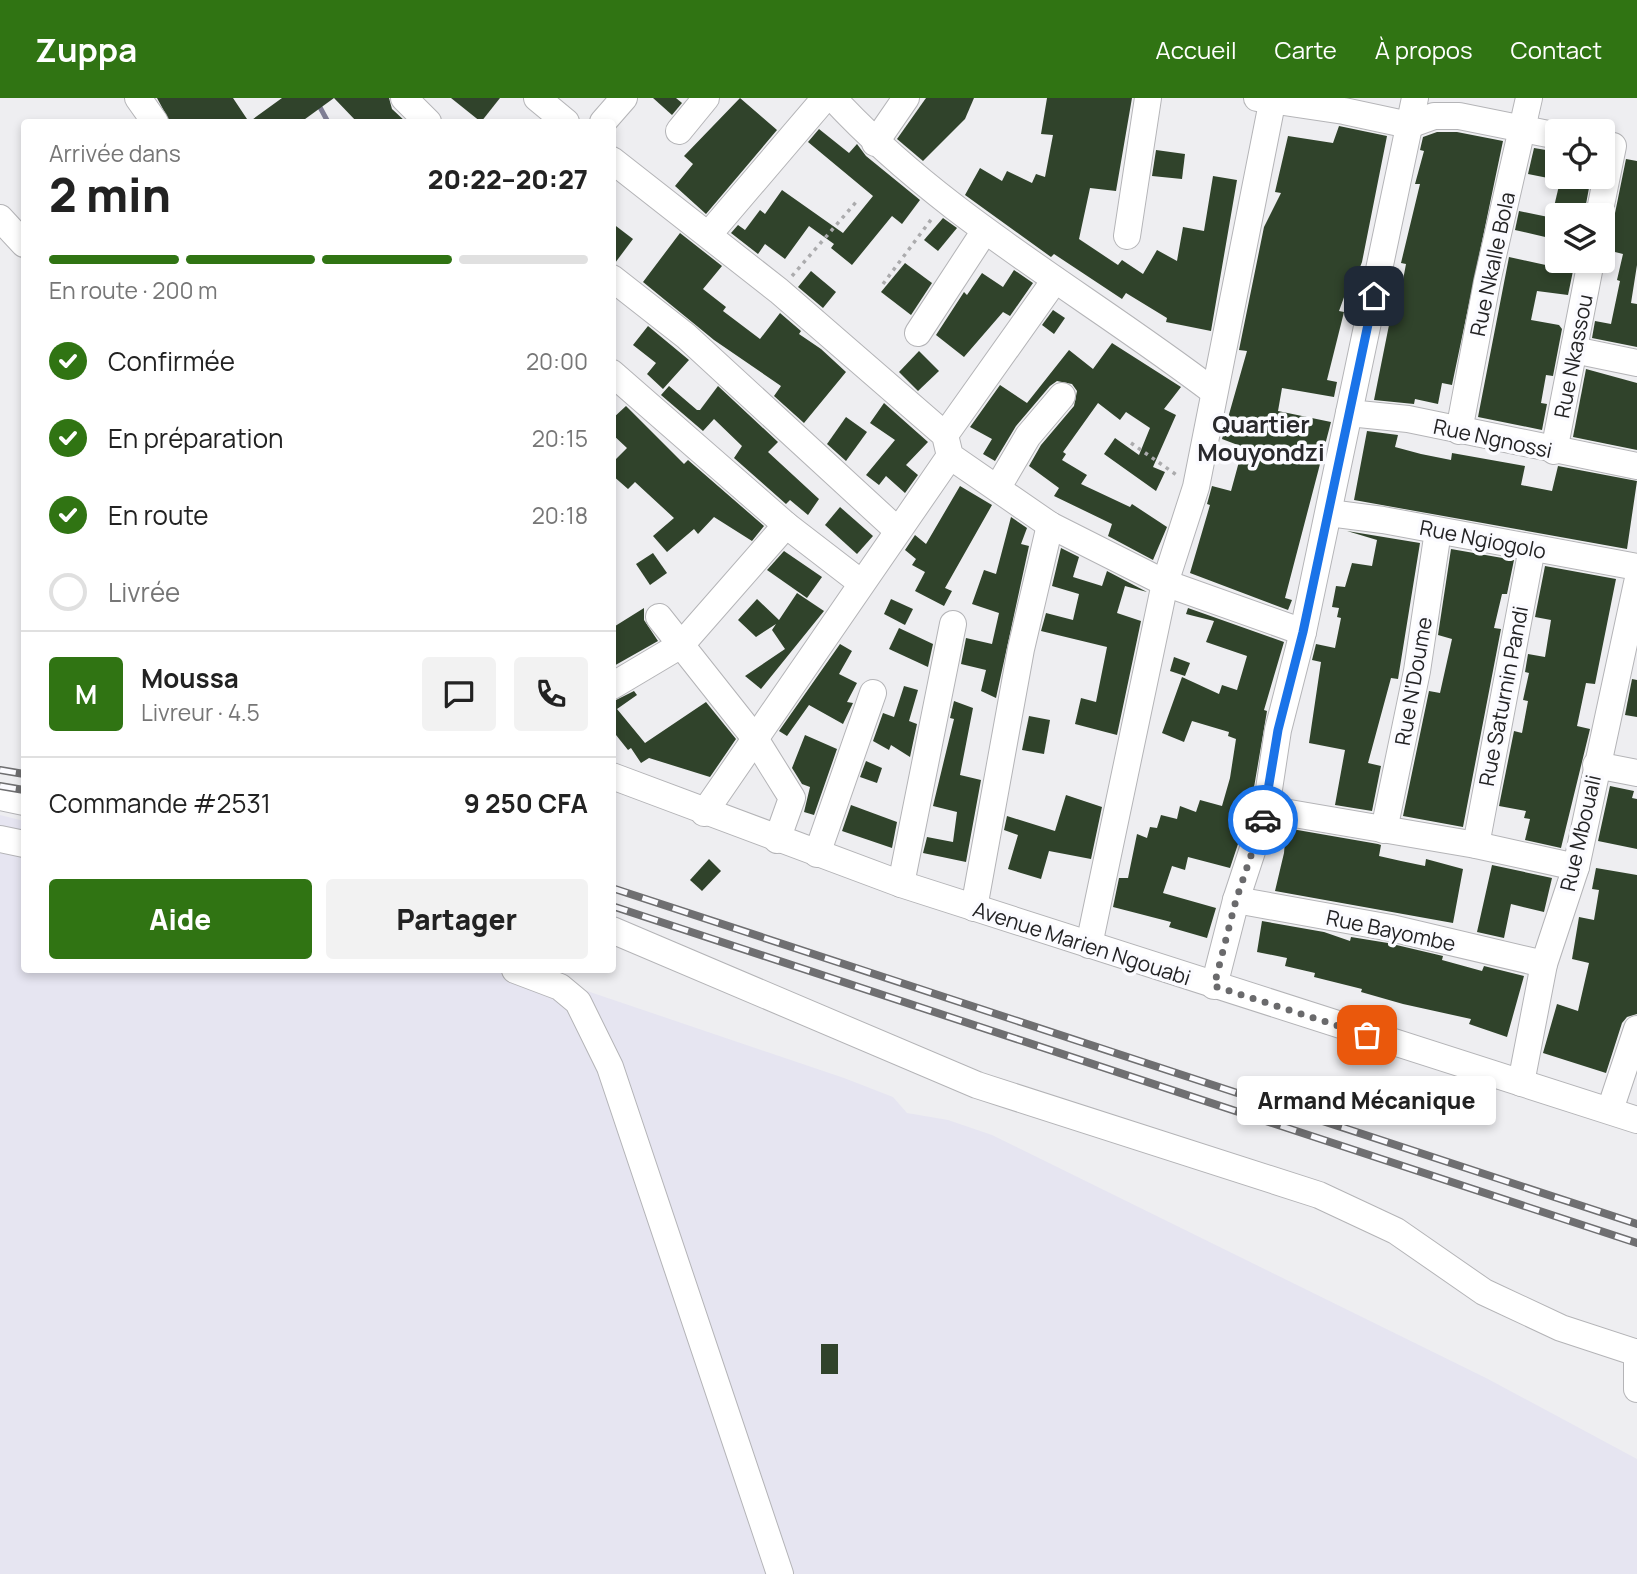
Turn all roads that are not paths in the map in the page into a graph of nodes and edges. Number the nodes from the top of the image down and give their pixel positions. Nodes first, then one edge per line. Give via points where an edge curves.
1 (138, 98) edge
2 (404, 98) edge
3 (537, 98) edge
4 (624, 98) edge
5 (706, 98) edge
6 (825, 98) edge
7 (832, 98) edge
8 (906, 98) edge
9 (1148, 98) edge
10 (1415, 98) edge
11 (1529, 98) edge
12 (1267, 99) edge
13 (153, 119) edge
14 (425, 119) edge
15 (562, 119) edge
16 (606, 119) edge
17 (1409, 125) junction
18 (1524, 130) junction
19 (679, 131) dead end
20 (1545, 134) edge
21 (874, 143) junction
22 (1618, 147) edge
23 (616, 163) edge
24 (1602, 203) edge
25 (0, 218) edge
26 (984, 232) junction
27 (709, 234) junction
28 (1127, 236) dead end
29 (21, 241) edge
30 (1589, 273) edge
31 (1055, 280) junction
32 (616, 281) edge
33 (918, 333) dead end
34 (1574, 350) junction
35 (1637, 363) edge
36 (616, 376) edge
37 (1214, 392) junction
38 (1062, 396) dead end
39 (1349, 413) junction
40 (1459, 431) junction
41 (948, 445) junction
42 (1554, 451) junction
43 (1637, 466) edge
44 (999, 487) junction
45 (1329, 513) junction
46 (786, 525) junction
47 (1050, 525) junction
48 (897, 530) junction
49 (1438, 531) junction
50 (1532, 548) junction
51 (1637, 567) edge
52 (860, 582) junction
53 (1165, 583) junction
54 (1637, 583) edge
55 (659, 617) dead end
56 (953, 624) dead end
57 (1303, 632) junction
58 (681, 645) junction
59 (1628, 671) edge
60 (616, 684) edge
61 (873, 693) dead end
62 (754, 737) junction
63 (1596, 765) junction
64 (1637, 774) edge
65 (616, 778) edge
66 (0, 797) edge
67 (21, 801) edge
68 (1266, 809) junction
69 (704, 813) junction
70 (1384, 830) junction
71 (0, 839) edge
72 (777, 840) junction
73 (21, 844) edge
74 (1476, 845) junction
75 (817, 854) junction
76 (1576, 867) junction
77 (901, 884) junction
78 (1236, 900) junction
79 (974, 908) junction
80 (616, 932) edge
81 (1089, 945) junction
82 (1544, 964) junction
83 (523, 973) edge
84 (1214, 986) junction
85 (1637, 1029) edge
86 (1521, 1083) junction
87 (1610, 1111) junction
88 (1637, 1120) edge
89 (1637, 1353) edge
90 (1637, 1389) edge
91 (780, 1574) edge

1 - 13 street
2 - 14 street
3 - 15 street
4 - 16 street
5 - 19 street
6 - 27 street
7 - 21 street
8 - 21 street
9 - 28 street
10 - 17 street
11 - 18 street, Rue Nkalle Bola
12 - 17 street
12 - 37 street
17 - 18 street via 1434,116 1459,116
17 - 39 street
18 - 20 street
18 - 40 street, Rue Nkalle Bola via 1487,282
21 - 26 street
22 - 24 street
23 - 27 street
25 - 29 street
26 - 31 street
26 - 33 street
27 - 41 street via 779,291
30 - 34 street, Rue Nkassou
31 - 37 street
31 - 41 street
32 - 48 street via 686,336
34 - 35 street
34 - 42 street, Rue Nkassou
36 - 46 street
37 - 53 street via 1196,487
38 - 44 street via 1028,436
39 - 40 street, Rue Ngnossi via 1408,419
39 - 45 street
40 - 42 street, Rue Ngnossi
41 - 44 street
41 - 48 street
42 - 43 street, Rue Ngnossi
44 - 47 street
45 - 49 street, Rue Ngiogolo
45 - 57 street
46 - 52 street
46 - 58 street
47 - 53 street
47 - 79 street via 1021,649
48 - 52 street
49 - 50 street, Rue Ngiogolo
49 - 70 street, Rue N'Doume via 1417,671
50 - 51 street, Rue Ngiogolo
50 - 74 street, Rue Saturnin Pandi
52 - 62 street
53 - 57 street
53 - 81 street
54 - 59 street, Rue Mbouali
55 - 58 street
56 - 77 street
57 - 68 street via 1278,730
58 - 60 street
58 - 62 street
59 - 63 street, Rue Mbouali
61 - 75 street
62 - 69 street
62 - 72 street via 792,798
63 - 64 street
63 - 76 street, Rue Mbouali
65 - 69 street, Avenue Marien Ngouabi
66 - 67 street
68 - 70 street
68 - 78 street
69 - 72 street, Avenue Marien Ngouabi
70 - 74 street
71 - 73 street
72 - 75 street, Avenue Marien Ngouabi
74 - 76 street
75 - 77 street, Avenue Marien Ngouabi
76 - 82 street, Rue Mbouali
77 - 79 street, Avenue Marien Ngouabi
78 - 82 street, Rue Bayombe via 1391,928
78 - 84 street
79 - 81 street, Avenue Marien Ngouabi
80 - 89 street via 977,1085 1319,1195 1396,1231 1483,1292 1561,1328
81 - 84 street, Avenue Marien Ngouabi
82 - 86 street, Rue Mbouali
83 - 91 street via 560,987 578,1002 610,1067
84 - 86 street, Avenue Marien Ngouabi
85 - 87 street
86 - 87 street, Avenue Marien Ngouabi
87 - 88 street, Avenue Marien Ngouabi
89 - 90 street

